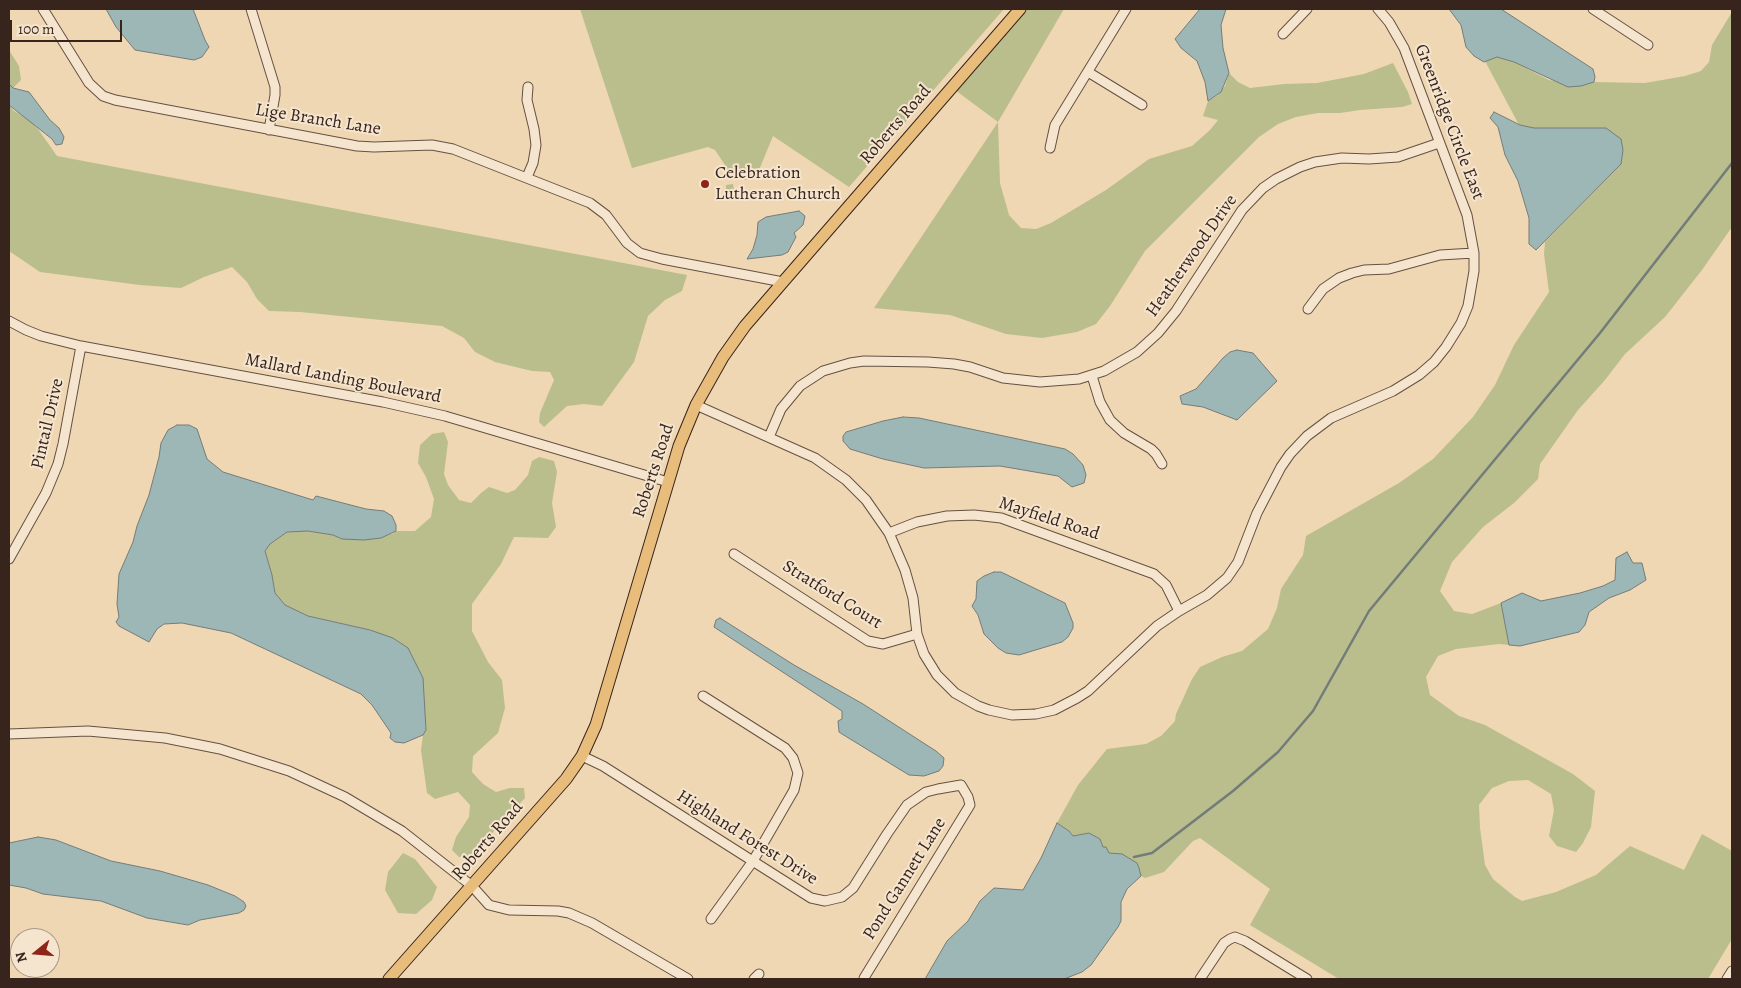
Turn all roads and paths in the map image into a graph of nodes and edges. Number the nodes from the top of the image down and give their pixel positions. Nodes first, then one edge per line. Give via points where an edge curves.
1 (43, 9) edge
2 (251, 9) edge
3 (1020, 9) edge
4 (1126, 9) edge
5 (1307, 9) edge
6 (1378, 9) edge
7 (1593, 9) edge
8 (1283, 34) dead end
9 (1648, 45) dead end
10 (1088, 72) junction
11 (528, 87) dead end
12 (1142, 105) dead end
13 (269, 130) junction
14 (1439, 143) junction
15 (1050, 148) dead end
16 (526, 177) junction
17 (1474, 253) junction
18 (782, 282) junction
19 (1308, 309) dead end
20 (9, 321) edge
21 (81, 346) junction
22 (1092, 376) junction
23 (696, 405) junction
24 (769, 437) junction
25 (1162, 464) dead end
26 (668, 482) junction
27 (889, 533) junction
28 (734, 554) dead end
29 (9, 559) edge
30 (1179, 610) junction
31 (917, 634) junction
32 (703, 696) dead end
33 (9, 734) edge
34 (582, 756) junction
35 (968, 797) joint
36 (753, 861) junction
37 (472, 886) junction
38 (711, 919) dead end
39 (1732, 972) edge
40 (864, 978) dead end
41 (389, 979) edge
42 (688, 979) edge
43 (1200, 979) edge
44 (1307, 979) edge
45 (1727, 979) edge

1 - 13 street, Lige Branch Lane via 84,76 103,96
2 - 13 street via 275,87
3 - 18 main road, Roberts Road
4 - 10 street
5 - 8 street
6 - 14 street, Greenridge Circle East via 1404,48
7 - 9 street
10 - 12 street
10 - 15 street via 1055,125
11 - 16 street via 527,100 536,145 533,163
13 - 16 street, Lige Branch Lane via 357,146 439,146
14 - 17 street, Greenridge Circle East via 1467,215
14 - 22 street, Heatherwood Drive via 1398,157 1328,159 1300,167 1276,179 1242,210 1158,334 1123,362
16 - 18 street, Lige Branch Lane via 598,208 627,244 640,253
17 - 19 street via 1440,255 1389,269 1352,273 1323,289
17 - 30 street, Greenridge Circle East via 1468,306 1446,348 1427,368 1406,383 1331,418 1307,436 1290,454 1270,488 1231,573 1218,587
18 - 23 main road, Roberts Road via 728,350
20 - 21 street, Mallard Landing Boulevard via 41,336
21 - 26 street, Mallard Landing Boulevard via 418,409
21 - 29 street, Pintail Drive via 58,464
22 - 24 street, Heatherwood Drive via 1040,382 1003,378 954,364 850,363 823,371 800,386 781,409
22 - 25 street via 1110,420 1124,434 1151,449
23 - 24 street, Greenridge Circle East
23 - 26 main road, Roberts Road
24 - 27 street, Greenridge Circle East via 815,458 846,480 866,500
26 - 34 main road, Roberts Road via 596,725
27 - 30 street, Mayfield Road via 917,522 947,516 974,514 1001,518 1154,574 1166,585
27 - 31 street, Greenridge Circle East via 910,584
28 - 31 street, Stratford Court via 868,641 883,644
30 - 31 street, Greenridge Circle East via 1138,642 1078,698 1054,710 1036,714 1001,713 961,697 937,675
32 - 36 street via 785,748 796,765 794,790
33 - 37 street via 88,731 134,734 196,744 255,759 318,784 374,813 412,838
34 - 36 street, Highland Forest Drive
34 - 37 main road, Roberts Road via 566,779
35 - 36 street, Highland Forest Drive via 961,785 938,788 915,798 900,812 853,888 834,900 811,898
35 - 40 street, Pond Gannett Lane via 970,805
36 - 38 street
37 - 41 main road, Roberts Road
37 - 42 street via 489,905 500,909 558,911 579,917
39 - 45 street
43 - 44 street via 1226,941 1235,937

